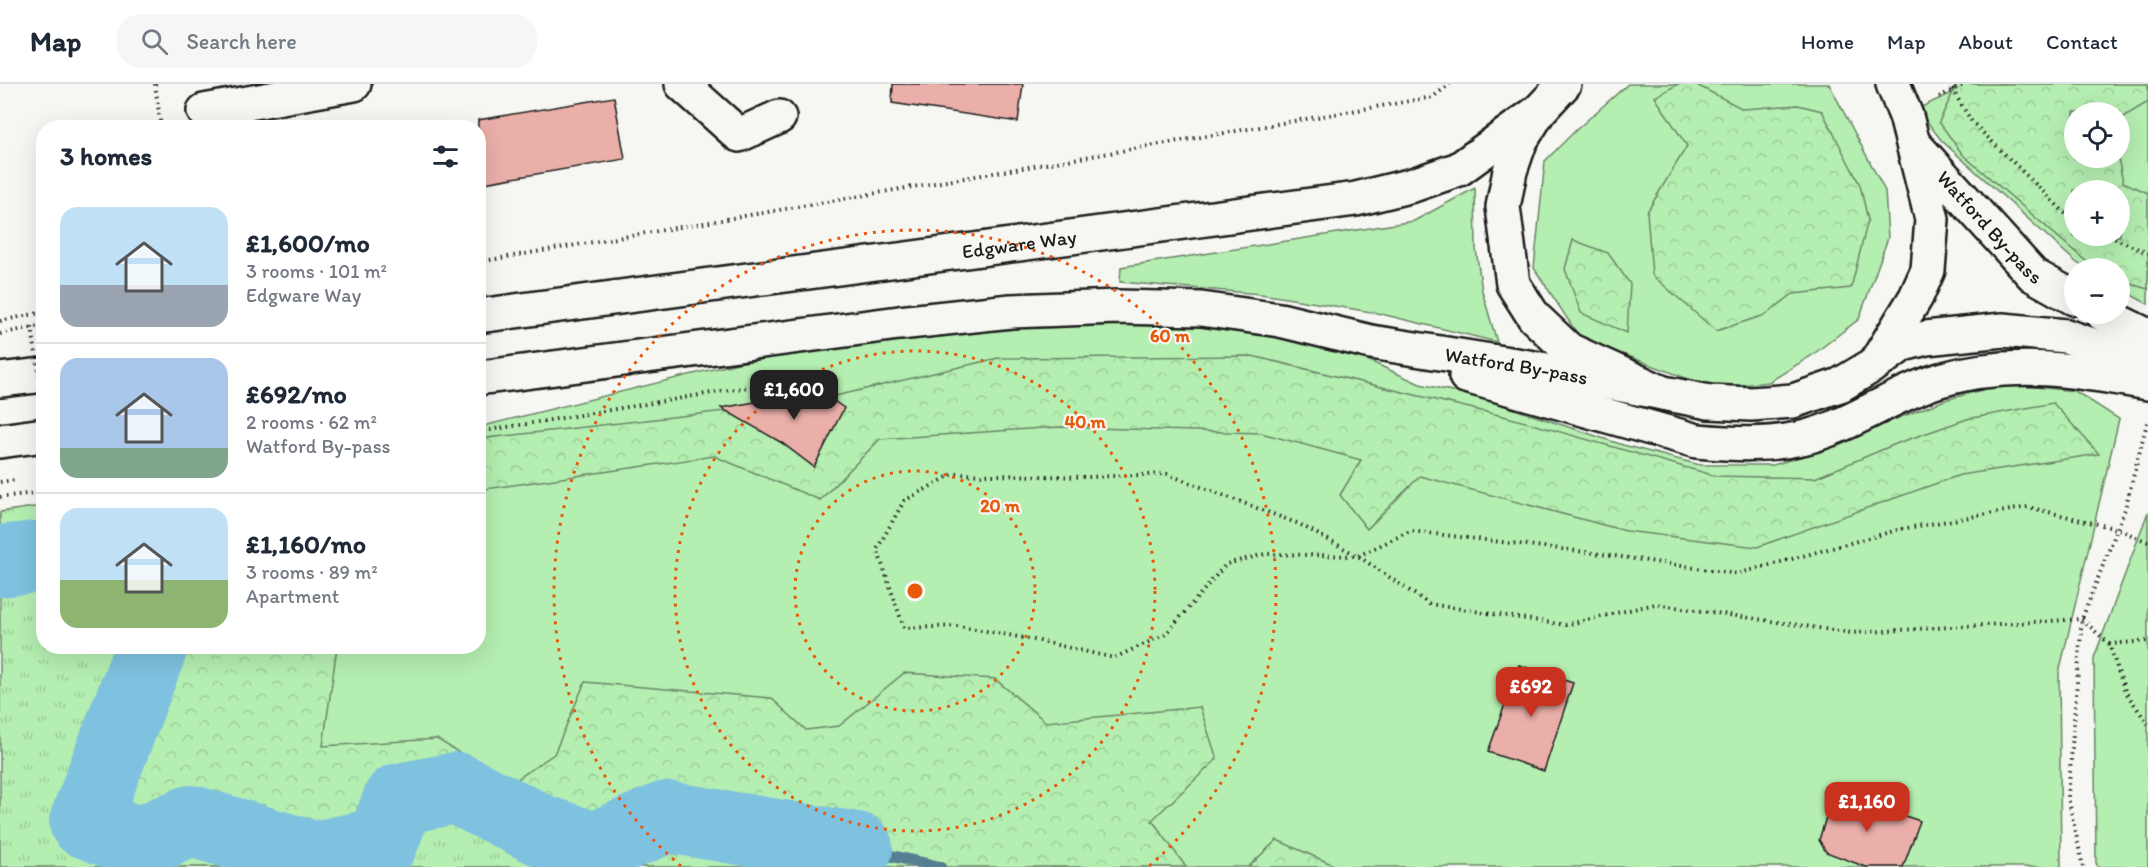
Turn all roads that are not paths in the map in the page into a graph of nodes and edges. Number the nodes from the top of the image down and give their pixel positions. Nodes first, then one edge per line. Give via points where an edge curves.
1 (354, 84) edge
2 (682, 84) edge
3 (1893, 84) edge
4 (284, 90) edge
5 (1556, 92) edge
6 (204, 111) dead end
7 (779, 117) dead end
8 (1914, 144) junction
9 (2064, 292) edge
10 (486, 315) edge
11 (2123, 324) edge
12 (2148, 336) edge
13 (1371, 342) junction
14 (1875, 364) junction
15 (2148, 364) edge
16 (36, 376) edge
17 (486, 377) edge
18 (0, 380) edge
19 (2148, 383) edge
20 (1663, 393) junction
21 (36, 436) edge
22 (0, 441) edge

1 - 4 main road
2 - 7 main road via 739,135
3 - 8 main road
4 - 6 main road
5 - 10 main road, Edgware Way via 1459,169 1356,199
5 - 20 main road via 1520,142 1510,171 1503,207 1514,284 1534,317 1569,350
8 - 9 main road, Watford By-pass via 2033,275
8 - 14 main road via 1932,219 1928,270
11 - 12 main road
13 - 17 main road via 1269,319 1202,309 1011,311
13 - 19 main road via 1430,366 1697,441 1735,445 1803,438 1940,380 2000,369 2044,368
13 - 20 main road, Watford By-pass
14 - 15 main road via 1903,345 1926,338 2003,330 2066,336
14 - 20 main road via 1840,385 1793,401 1709,402
16 - 18 main road
21 - 22 main road

